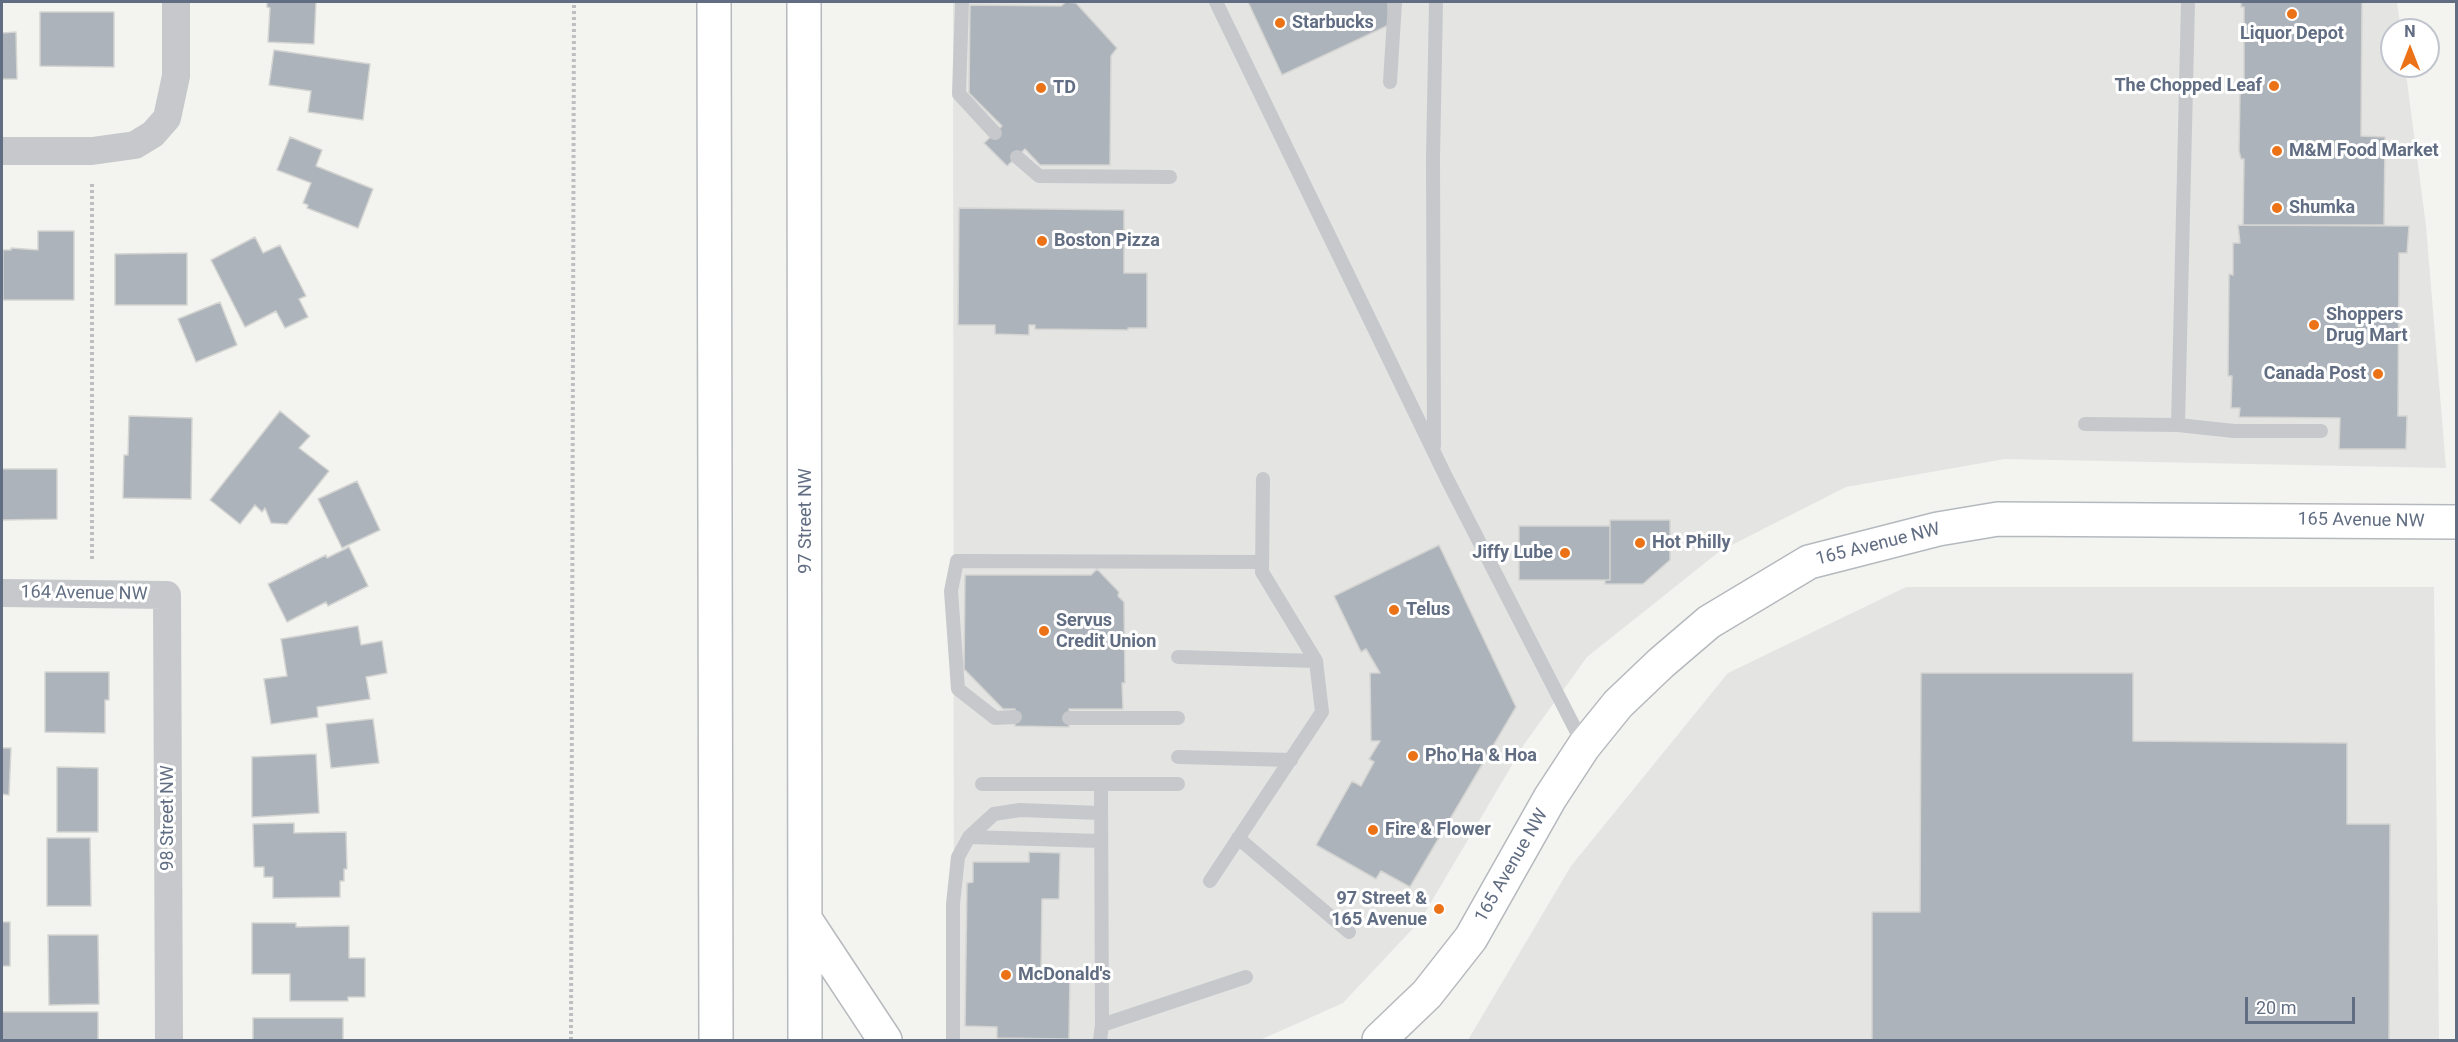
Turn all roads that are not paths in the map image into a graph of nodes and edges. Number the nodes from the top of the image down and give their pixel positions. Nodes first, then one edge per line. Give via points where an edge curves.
1 (176, 2) edge
2 (714, 2) edge
3 (804, 2) edge
4 (962, 2) edge
5 (1216, 2) edge
6 (1395, 2) edge
7 (1436, 2) edge
8 (2188, 2) edge
9 (1390, 82) dead end
10 (995, 133) dead end
11 (2, 151) edge
12 (1017, 157) dead end
13 (1170, 177) dead end
14 (2085, 424) dead end
15 (2178, 425) junction
16 (2321, 431) dead end
17 (1434, 452) junction
18 (1263, 479) dead end
19 (2457, 522) edge
20 (1262, 562) junction
21 (2, 592) edge
22 (167, 595) joint
23 (1178, 657) dead end
24 (1316, 661) junction
25 (1015, 717) dead end
26 (1069, 718) dead end
27 (1178, 718) dead end
28 (1584, 746) junction
29 (1178, 756) dead end
30 (1291, 760) junction
31 (982, 784) dead end
32 (1101, 784) junction
33 (1178, 784) dead end
34 (1100, 813) junction
35 (969, 837) junction
36 (1238, 838) junction
37 (1100, 841) junction
38 (1210, 881) dead end
39 (806, 919) junction
40 (1349, 932) dead end
41 (1246, 977) dead end
42 (1102, 1025) junction
43 (169, 1041) edge
44 (716, 1041) edge
45 (805, 1041) edge
46 (885, 1041) edge
47 (952, 1041) edge
48 (1100, 1041) edge
49 (1379, 1041) edge

1 - 11 street via 176,76 167,118 153,134 135,145 92,151
2 - 44 main road
3 - 39 main road, 97 Street NW
4 - 10 lane via 959,94
5 - 17 lane
6 - 9 lane
7 - 17 lane
8 - 15 lane
12 - 13 lane via 1039,176
14 - 15 lane
15 - 16 lane via 2234,432
17 - 28 lane
18 - 20 lane
19 - 28 main road, 165 Avenue NW via 1998,519 1938,528 1809,562 1709,622 1635,688
20 - 24 lane via 1262,572
20 - 25 lane via 957,561 951,591 958,689 995,718
21 - 22 street, 164 Avenue NW
22 - 43 street, 98 Street NW
23 - 24 lane
24 - 30 lane via 1322,712
26 - 27 lane
28 - 49 main road, 165 Avenue NW via 1471,938 1427,994
29 - 30 lane
30 - 36 lane
31 - 32 lane
32 - 33 lane
32 - 34 lane
34 - 35 lane via 1020,810 994,814
34 - 37 lane
35 - 37 lane
35 - 47 lane via 958,856 952,904
36 - 38 lane
36 - 40 lane
37 - 42 lane
39 - 45 main road, 97 Street NW
39 - 46 main road
41 - 42 lane
42 - 48 lane

